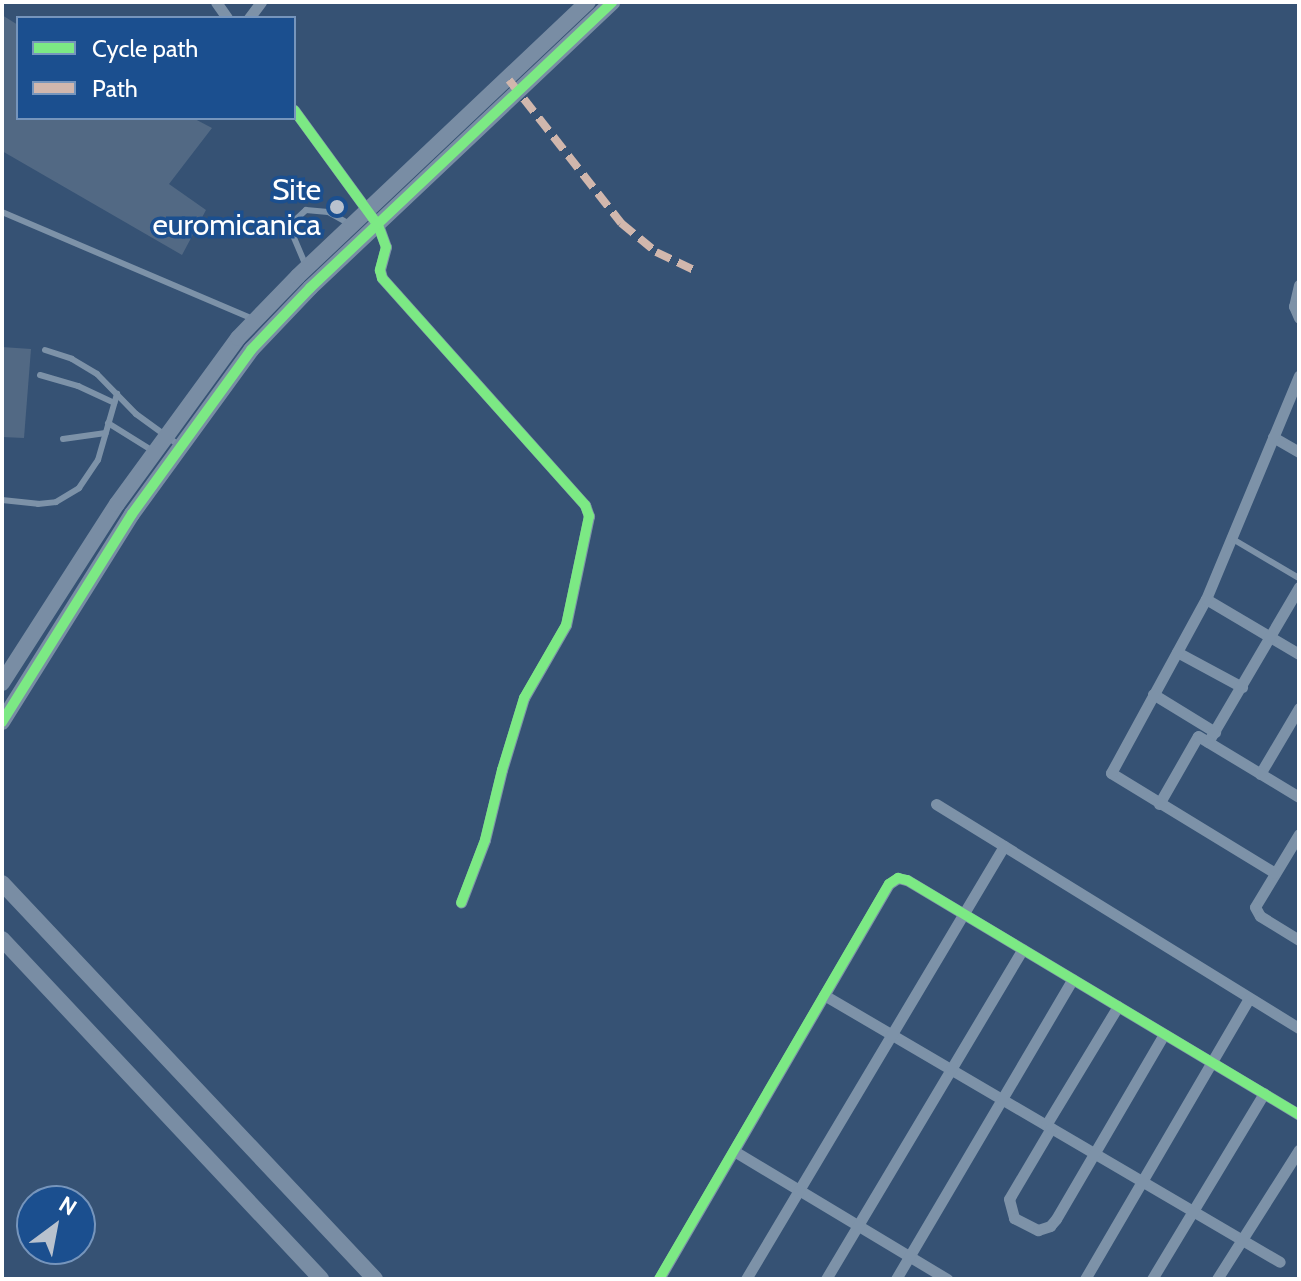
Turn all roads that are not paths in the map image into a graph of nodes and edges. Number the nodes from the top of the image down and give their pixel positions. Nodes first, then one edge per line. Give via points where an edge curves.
1 (588, 2) edge
2 (612, 2) edge
3 (296, 113) edge
4 (2, 212) edge
5 (373, 219) junction
6 (353, 226) junction
7 (307, 268) junction
8 (1299, 285) edge
9 (1299, 318) edge
10 (254, 319) junction
11 (45, 350) dead end
12 (40, 375) dead end
13 (1299, 376) edge
14 (117, 394) junction
15 (114, 403) junction
16 (108, 423) junction
17 (106, 433) junction
18 (1273, 437) junction
19 (63, 439) dead end
20 (173, 441) junction
21 (155, 452) junction
22 (1299, 452) edge
23 (2, 500) edge
24 (1231, 538) junction
25 (1299, 578) edge
26 (1299, 587) edge
27 (1206, 599) junction
28 (1272, 638) junction
29 (1177, 652) junction
30 (1299, 654) edge
31 (2, 683) edge
32 (1242, 687) junction
33 (1153, 694) junction
34 (1299, 708) edge
35 (2, 722) edge
36 (1211, 737) junction
37 (1260, 774) junction
38 (1299, 797) edge
39 (936, 804) dead end
40 (1159, 804) junction
41 (1299, 834) edge
42 (1004, 846) junction
43 (1275, 873) junction
44 (2, 883) edge
45 (461, 903) dead end
46 (963, 914) junction
47 (2, 939) edge
48 (1299, 940) edge
49 (1023, 949) junction
50 (1073, 979) junction
51 (824, 995) junction
52 (1249, 998) junction
53 (1118, 1006) junction
54 (1299, 1028) edge
55 (892, 1034) junction
56 (1164, 1034) junction
57 (1212, 1062) junction
58 (951, 1069) junction
59 (1264, 1093) junction
60 (1002, 1099) junction
61 (1299, 1115) edge
62 (1048, 1126) junction
63 (1299, 1150) edge
64 (734, 1151) junction
65 (1094, 1153) junction
66 (1142, 1181) junction
67 (799, 1190) junction
68 (1193, 1211) junction
69 (858, 1225) junction
70 (1242, 1240) junction
71 (909, 1256) junction
72 (1280, 1262) dead end
73 (321, 1279) edge
74 (375, 1279) edge
75 (659, 1279) edge
76 (746, 1279) edge
77 (826, 1279) edge
78 (896, 1279) edge
79 (947, 1279) edge
80 (1085, 1279) edge
81 (1152, 1279) edge
82 (1217, 1279) edge

1 - 5 street
2 - 5 street
3 - 5 street
4 - 10 lane
5 - 6 street
5 - 20 street
5 - 45 street via 386,247 382,278 585,505 589,516 566,625 524,698 482,851
6 - 7 street
6 - 7 lane via 328,212 306,210 292,223
7 - 10 street
8 - 9 street via 1294,306
10 - 20 street
11 - 14 lane via 85,366
12 - 15 lane
13 - 18 street
14 - 15 lane
14 - 20 lane
15 - 16 lane
16 - 17 lane
16 - 21 lane
17 - 19 lane
17 - 23 lane via 94,469 68,496 38,504
18 - 22 street
18 - 24 street
20 - 21 street
20 - 35 street
21 - 31 street
24 - 25 lane
24 - 27 street
26 - 28 street
27 - 28 street
27 - 29 street
28 - 30 street
28 - 32 street
29 - 32 street
29 - 33 street
32 - 36 street
33 - 36 street
33 - 40 street via 1111,773
34 - 37 street
36 - 37 street
36 - 40 street via 1197,737
37 - 38 street
39 - 42 street
40 - 43 street
41 - 43 street
42 - 46 street
42 - 52 street
43 - 48 street via 1256,911
44 - 74 street
46 - 49 street
46 - 51 street via 904,878 894,879
46 - 55 street
47 - 73 street
49 - 50 street
49 - 58 street
50 - 53 street
50 - 60 street
51 - 55 street
51 - 64 street
52 - 54 street
52 - 57 street
53 - 56 street
53 - 62 street
55 - 58 street
55 - 67 street
56 - 57 street
56 - 65 street
57 - 59 street
57 - 66 street
58 - 60 street
58 - 69 street
59 - 61 street
59 - 68 street
60 - 62 street
60 - 71 street
62 - 65 street
62 - 65 street via 1009,1199 1018,1221 1038,1230 1050,1226
63 - 70 street
64 - 67 street
64 - 75 street
65 - 66 street
66 - 68 street
66 - 80 street
67 - 69 street
67 - 76 street
68 - 70 street
68 - 81 street
69 - 71 street
69 - 77 street
70 - 72 street
70 - 82 street
71 - 78 street
71 - 79 street

